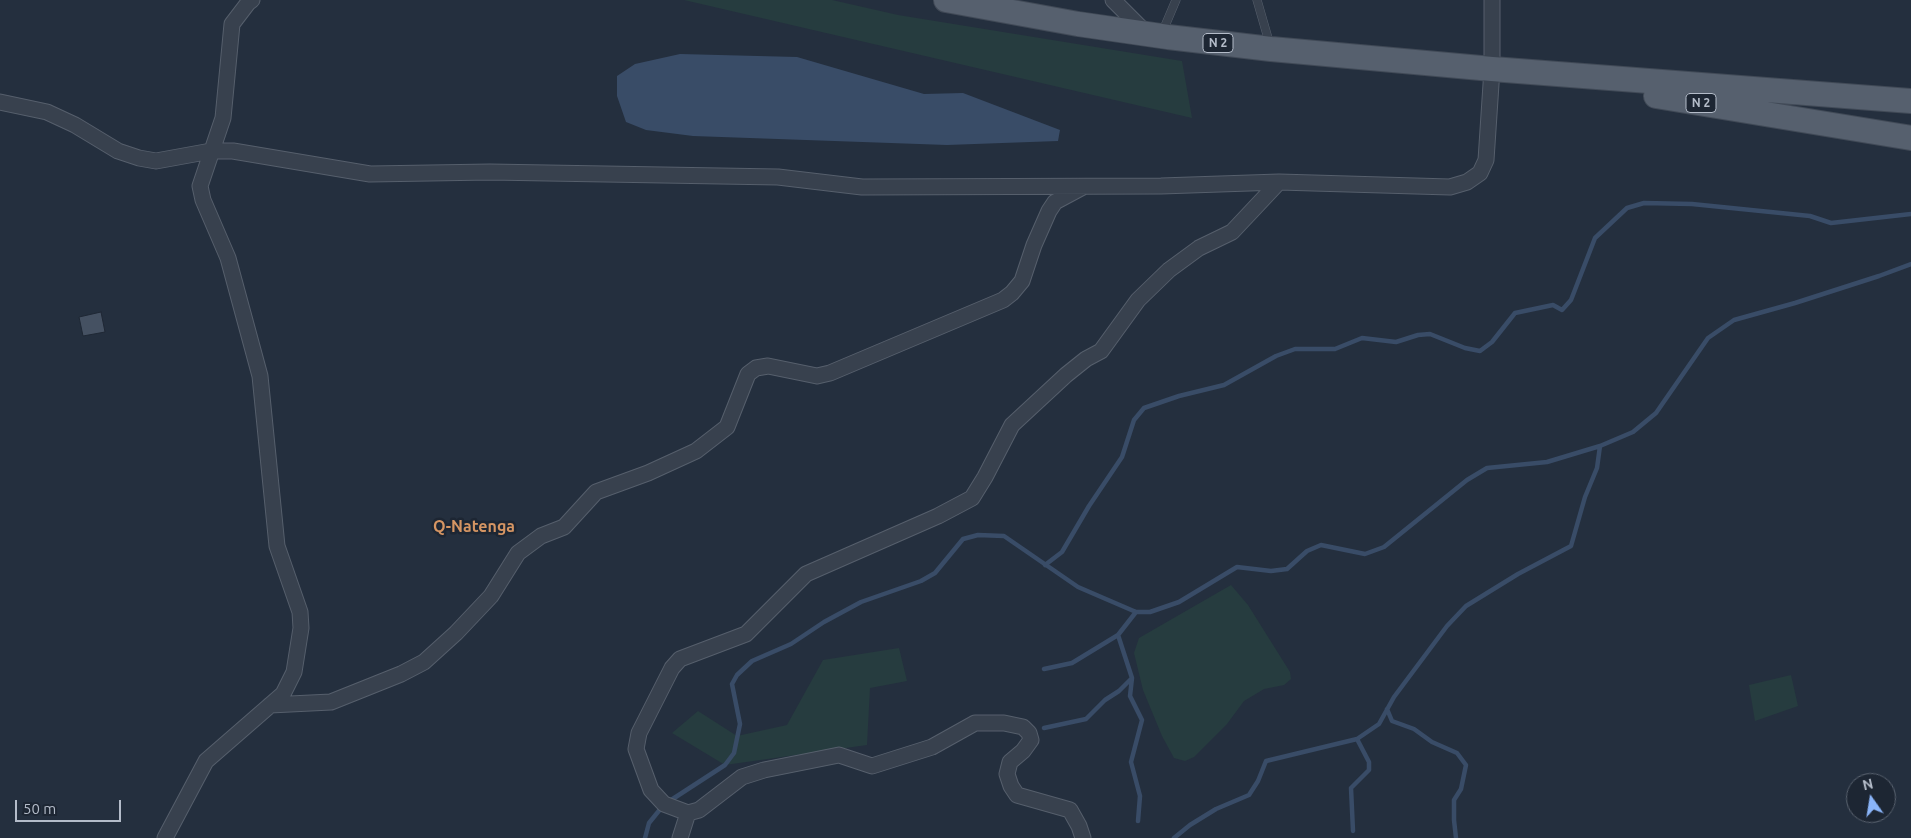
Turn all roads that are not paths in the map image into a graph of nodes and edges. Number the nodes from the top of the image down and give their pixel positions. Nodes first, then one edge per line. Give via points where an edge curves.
1 (252, 0) edge
2 (946, 0) edge
3 (1113, 0) edge
4 (1176, 0) edge
5 (1257, 0) edge
6 (1492, 0) edge
7 (1154, 35) junction
8 (1271, 49) junction
9 (1492, 69) junction
10 (1911, 101) edge
11 (0, 102) edge
12 (1911, 138) edge
13 (211, 151) junction
14 (1279, 182) junction
15 (1084, 186) junction
16 (270, 705) junction
17 (688, 813) junction
18 (166, 838) edge
19 (680, 838) edge
20 (1084, 838) edge

1 - 13 street via 232,24 223,118
2 - 7 main road, N 2
3 - 7 street
4 - 7 lane
5 - 8 lane
6 - 9 street
7 - 8 main road, N 2
8 - 9 main road, N 2
9 - 10 main road, N 2
9 - 12 main road, N 2
9 - 14 street via 1486,160 1480,173 1467,182 1450,187
11 - 13 street via 47,112 118,151 139,158 156,161
13 - 15 street via 233,151 370,174 490,172 778,176 862,187
13 - 16 street via 200,186 228,258 260,376 277,546 300,612 301,628 294,672 283,694
14 - 15 street
14 - 17 street via 1232,232 1198,248 1169,270 1138,300 1101,351 1066,375 1012,424 972,498 806,574 746,634 680,659 672,668 639,733 636,749 651,790 664,804
15 - 16 street via 1055,202 1034,245 1022,281 1003,300 830,373 817,376 768,366 756,368 748,374 727,427 696,451 596,492 564,527 541,536 518,553 491,596 424,662 331,702
16 - 18 street via 206,761
17 - 19 street
17 - 20 street via 700,810 742,777 764,770 839,755 872,766 932,747 975,723 1004,722 1023,727 1031,740 1010,762 1007,774 1010,786 1017,795 1070,810

